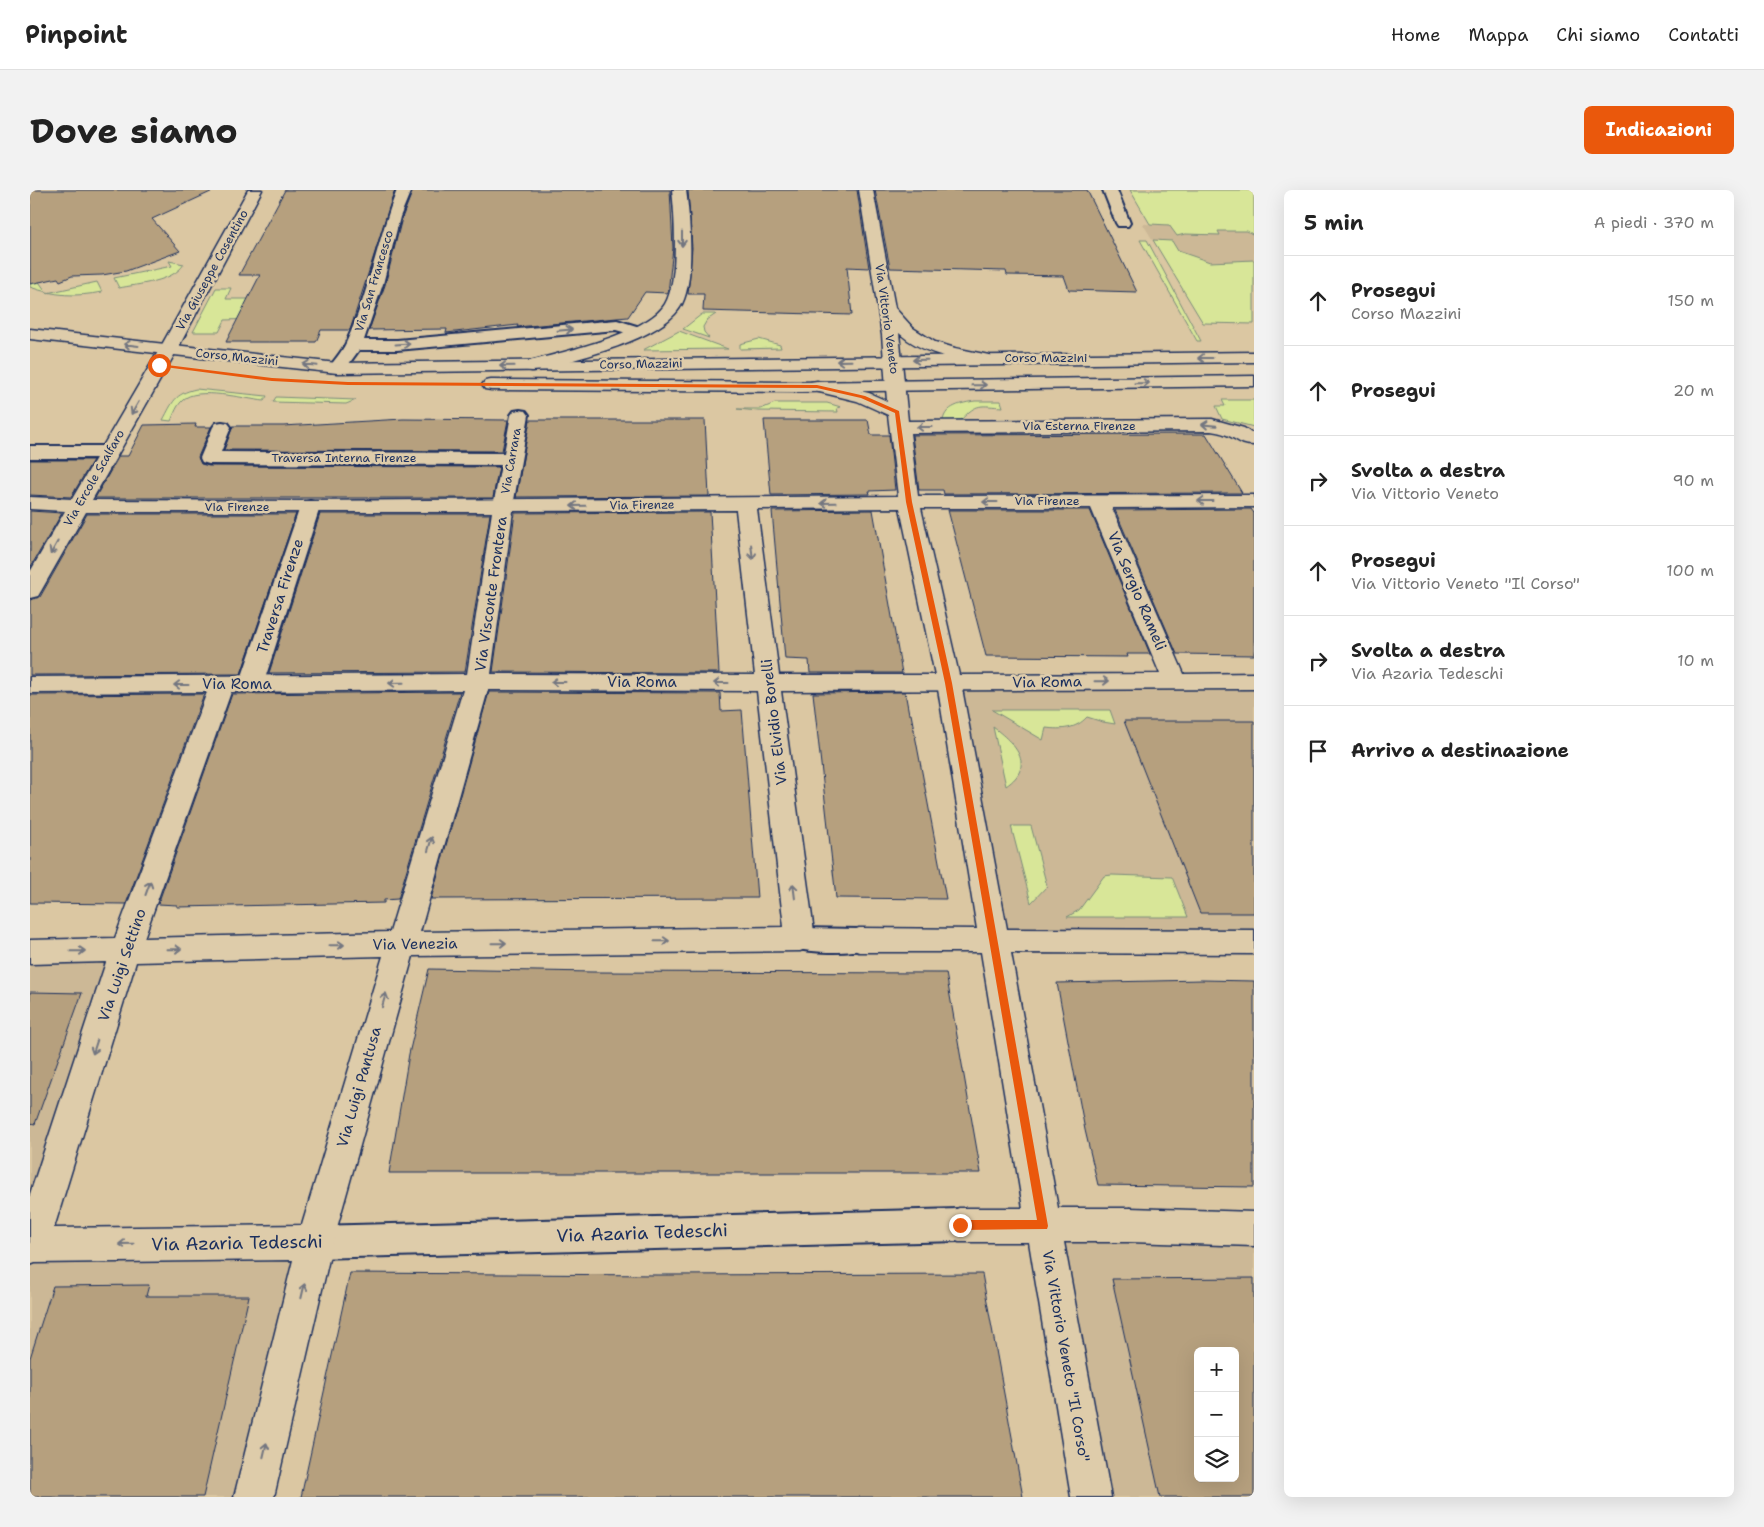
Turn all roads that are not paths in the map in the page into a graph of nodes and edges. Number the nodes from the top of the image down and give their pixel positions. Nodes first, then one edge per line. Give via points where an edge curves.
1 (256, 190) edge
2 (404, 190) edge
3 (679, 190) edge
4 (866, 190) edge
5 (1110, 190) edge
6 (1122, 223) dead end
7 (887, 309) junction
8 (637, 331) junction
9 (30, 334) edge
10 (354, 345) junction
11 (30, 351) edge
12 (1254, 357) edge
13 (983, 359) junction
14 (893, 360) junction
15 (168, 361) junction
16 (532, 366) junction
17 (337, 368) junction
18 (300, 381) dead end
19 (1254, 381) edge
20 (407, 384) dead end
21 (476, 385) dead end
22 (817, 386) junction
23 (896, 386) junction
24 (520, 415) dead end
25 (898, 419) junction
26 (222, 426) dead end
27 (1251, 444) edge
28 (30, 452) edge
29 (109, 452) junction
30 (513, 459) junction
31 (1099, 501) junction
32 (1254, 501) edge
33 (909, 502) junction
34 (30, 503) edge
35 (78, 504) junction
36 (746, 504) junction
37 (503, 506) junction
38 (310, 508) junction
39 (30, 591) edge
40 (1175, 680) junction
41 (1254, 680) edge
42 (478, 682) junction
43 (770, 682) junction
44 (949, 683) junction
45 (222, 684) junction
46 (251, 684) junction
47 (30, 685) edge
48 (800, 939) junction
49 (859, 940) joint
50 (994, 940) junction
51 (1254, 942) edge
52 (400, 944) junction
53 (126, 950) junction
54 (30, 952) edge
55 (960, 1225) joint
56 (1043, 1226) junction
57 (1254, 1229) edge
58 (314, 1242) junction
59 (30, 1247) edge
60 (254, 1497) edge
61 (1091, 1497) edge

1 - 15 street, Via Giuseppe Cosentino
2 - 10 lane, Via San Francesco
3 -> 8 street via 682,245 680,278 673,305 659,320
4 - 7 street, Via Vittorio Veneto
5 - 6 lane
7 - 13 street via 908,334 932,347
7 - 14 street, Via Vittorio Veneto
10 -> 8 lane via 397,345 617,325
8 - 16 street via 607,344
15 -> 9 street, Corso Mazzini
10 - 17 lane, Via San Francesco
11 - 15 street, Corso Mazzini
12 -> 13 street, Corso Mazzini
13 -> 14 street, Corso Mazzini
14 -> 16 street, Corso Mazzini
14 - 23 street, Via Vittorio Veneto
17 -> 15 street, Corso Mazzini
15 -> 29 street, Via Ercole Scalfaro
16 -> 17 street, Corso Mazzini
18 - 20 street
23 -> 19 street, Corso Mazzini
21 - 22 street, Corso Mazzini
22 - 23 street, Corso Mazzini
22 - 25 street via 863,397
23 - 25 street, Via Vittorio Veneto
24 - 30 lane, Via Carrara
27 -> 25 street, Via Esterna Firenze via 1237,432 1212,425
25 - 33 street, Via Vittorio Veneto
26 - 30 lane, Traversa Interna Firenze via 209,458
28 - 29 lane
29 - 35 street, Via Ercole Scalfaro
30 - 37 lane, Via Carrara
32 -> 31 street, Via Firenze
31 -> 33 street, Via Firenze
31 - 40 street, Via Sergio Rameli
33 -> 36 street, Via Firenze
33 - 44 street, Via Vittorio Veneto
34 - 35 street, Via Firenze
35 - 38 street, Via Firenze
35 -> 39 street, Via Ercole Scalfaro
36 -> 37 street, Via Firenze
36 -> 43 street, Via Elvidio Borelli
37 - 38 street, Via Firenze
37 - 42 street, Via Visconte Frontera
38 - 46 lane, Traversa Firenze
40 - 41 street, Via Roma
44 -> 40 street, Via Roma
43 -> 42 street, Via Roma
42 -> 46 street, Via Roma
52 -> 42 street, Via Luigi Pantusa
43 - 44 street, Via Roma
48 -> 43 street, Via Elvidio Borelli
44 - 50 street, Via Vittorio Veneto "Il Corso"
45 - 46 street, Via Roma
45 -> 47 street, Via Roma
53 -> 45 street, Via Luigi Settino
48 - 49 lane
52 -> 48 street, Via Venezia
49 - 50 street
50 - 51 street
50 - 56 street, Via Vittorio Veneto "Il Corso"
53 -> 52 street, Via Venezia
58 -> 52 street, Via Luigi Pantusa
54 -> 53 street, Via Venezia
53 -> 59 street, Via Luigi Settino
55 - 56 street, Via Azaria Tedeschi
55 - 58 lane, Via Azaria Tedeschi
56 - 57 street, Via Azaria Tedeschi
56 - 61 street, Via Vittorio Veneto "Il Corso"
58 -> 59 street, Via Azaria Tedeschi
60 -> 58 street, Via Luigi Pantusa

